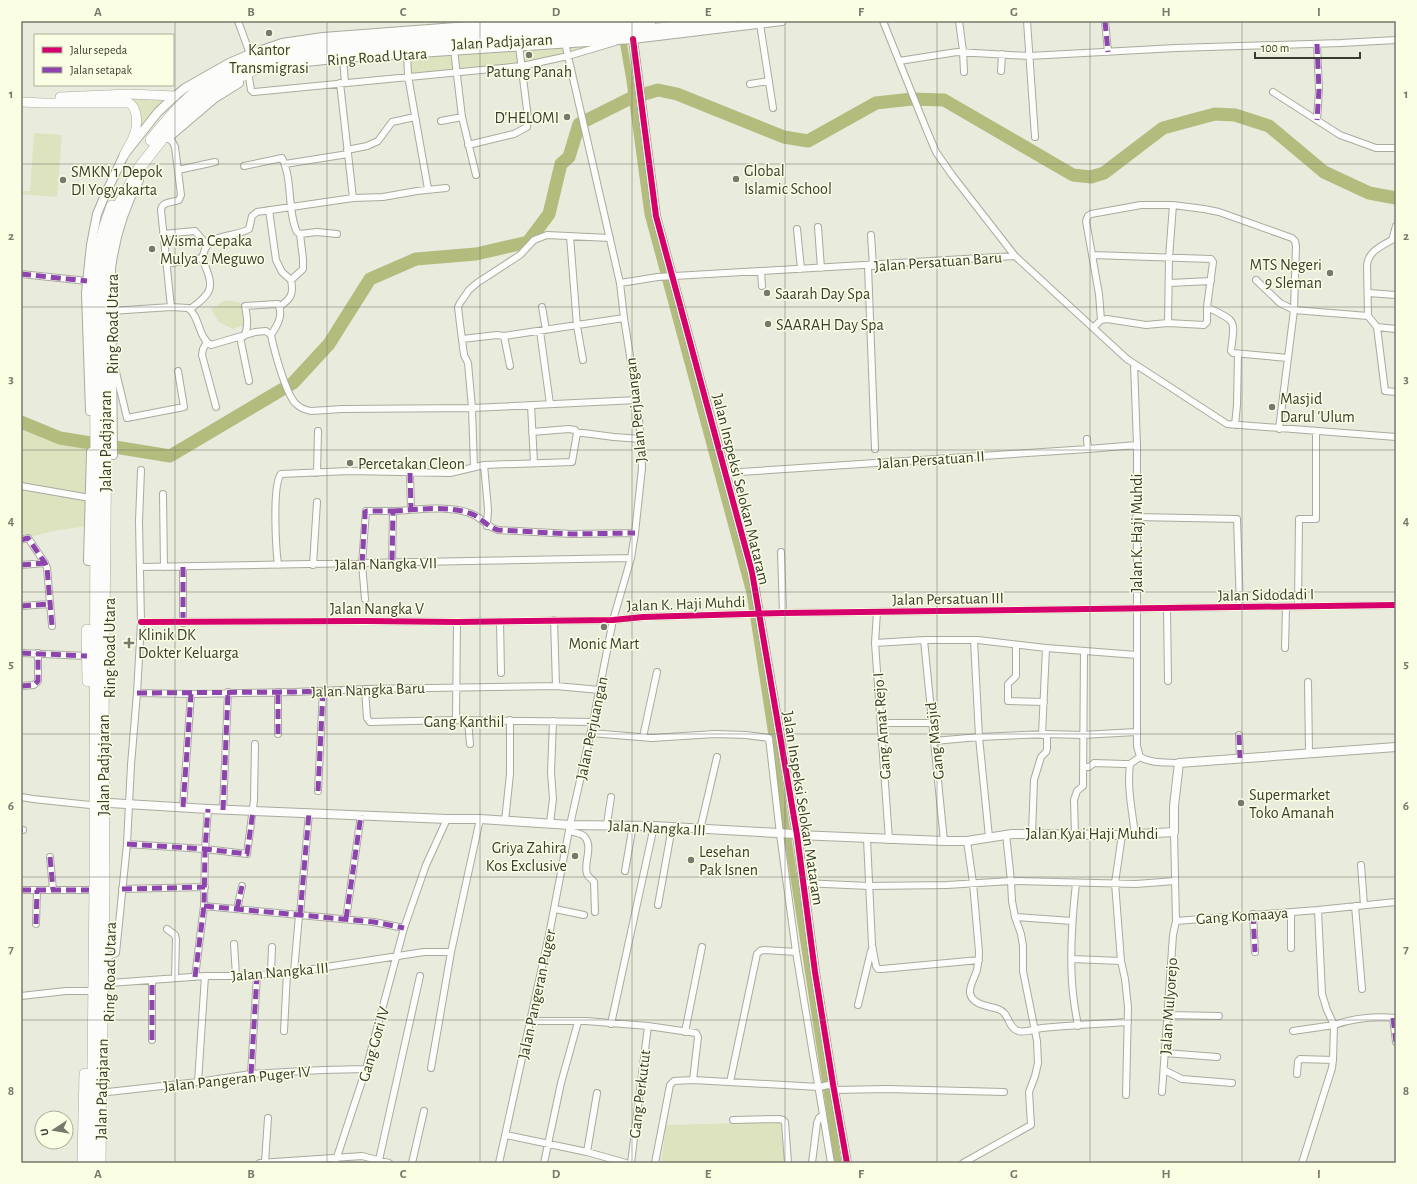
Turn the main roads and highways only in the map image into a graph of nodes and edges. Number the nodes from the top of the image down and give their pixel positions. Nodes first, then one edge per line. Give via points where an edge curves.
1 (650, 21) edge
2 (732, 23) edge
3 (684, 24) edge
4 (666, 25) edge
5 (624, 34) junction
6 (21, 96) edge
7 (175, 96) road end
8 (21, 102) edge
9 (124, 155) road end
10 (101, 428) junction
11 (101, 455) junction
12 (92, 561) junction
13 (105, 724) junction
14 (96, 887) junction
15 (99, 902) junction
16 (105, 1040) junction
17 (82, 1163) edge
18 (92, 1163) edge
19 (100, 1163) edge
20 (106, 1163) edge

1 - 5 highway, Jalan Padjajaran
2 - 3 highway, Jalan Padjajaran
3 - 4 highway, Jalan Padjajaran
4 - 5 highway, Jalan Padjajaran
5 - 10 highway, Jalan Padjajaran via 375,52 333,52 279,60 261,66 210,93 187,111 169,130 140,166 119,205 104,270
5 - 10 highway, Jalan Padjajaran via 508,27 304,46 259,58 205,84 165,122 133,164 113,203 105,226 96,272 92,350
6 - 7 main road
8 - 9 main road via 130,103 135,109 135,134
10 - 11 highway, Jalan Padjajaran
11 - 12 highway, Jalan Padjajaran
11 - 13 highway, Jalan Padjajaran
12 - 14 highway, Jalan Padjajaran
12 - 14 highway, Ring Road Utara via 87,656 90,805
13 - 14 highway, Jalan Padjajaran
13 - 16 highway, Ring Road Utara via 110,803 110,983
14 - 15 highway, Jalan Padjajaran
14 - 17 highway, Ring Road Utara via 88,991
15 - 16 highway, Jalan Padjajaran
15 - 18 highway, Jalan Padjajaran
16 - 19 highway, Jalan Padjajaran
16 - 20 highway, Ring Road Utara via 108,1092

